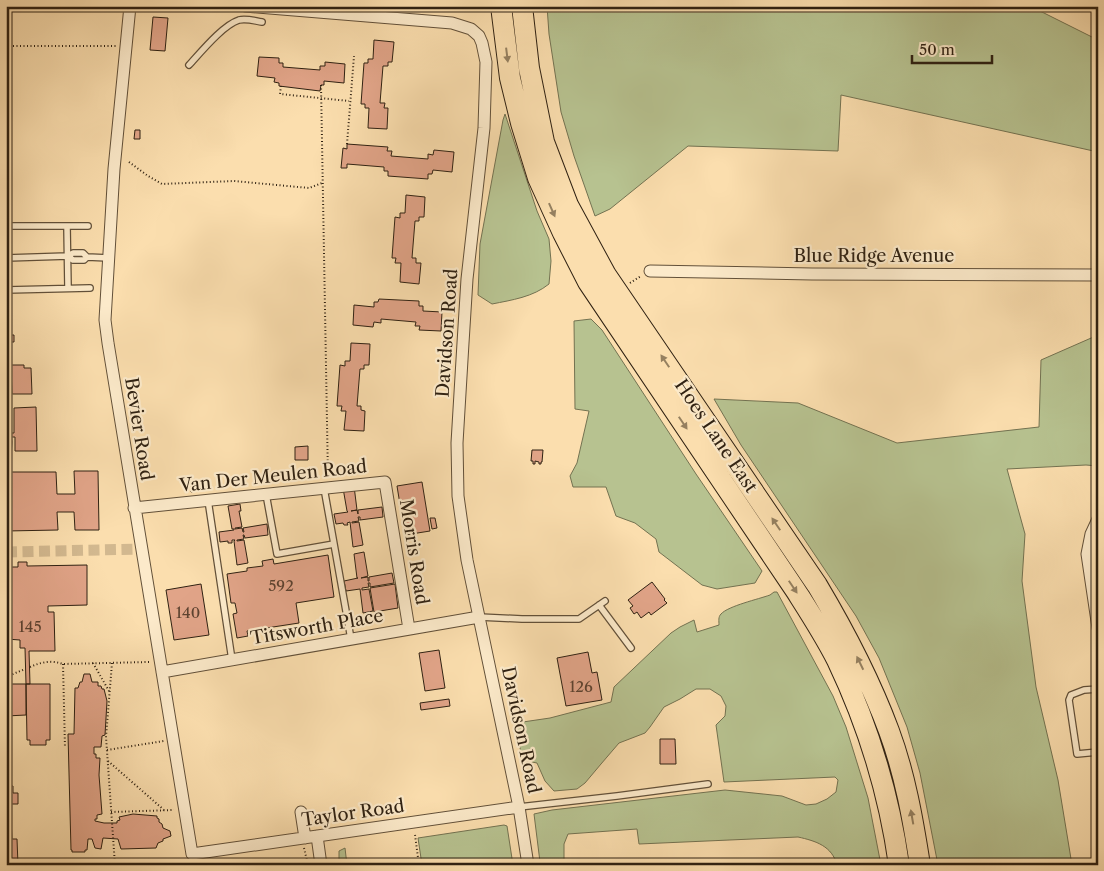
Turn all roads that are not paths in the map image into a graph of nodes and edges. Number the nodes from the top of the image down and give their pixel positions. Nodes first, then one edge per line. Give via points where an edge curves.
1 (130, 6) edge
2 (245, 6) edge
3 (502, 6) edge
4 (522, 6) edge
5 (262, 22) dead end
6 (189, 65) dead end
7 (6, 226) edge
8 (67, 226) junction
9 (88, 226) dead end
10 (68, 256) junction
11 (6, 258) edge
12 (109, 258) junction
13 (650, 271) road end
14 (1098, 275) edge
15 (68, 288) junction
16 (90, 288) dead end
17 (6, 290) edge
18 (385, 482) joint
19 (326, 488) junction
20 (266, 494) junction
21 (208, 500) junction
22 (134, 508) junction
23 (1098, 518) edge
24 (334, 544) junction
25 (605, 601) dead end
26 (599, 605) junction
27 (479, 617) junction
28 (1098, 628) edge
29 (409, 629) junction
30 (351, 639) junction
31 (631, 648) dead end
32 (232, 660) junction
33 (162, 672) junction
34 (1098, 688) edge
35 (1098, 752) edge
36 (708, 784) dead end
37 (519, 807) junction
38 (301, 812) dead end
39 (308, 838) junction
40 (192, 854) joint
41 (321, 865) edge
42 (528, 865) edge
43 (899, 865) edge
44 (920, 865) edge

1 - 12 street, Bevier Road
2 - 27 street, Davidson Road via 452,23 471,29 482,43 486,62 484,128 467,280 457,443 458,496
3 -> 43 highway, Hoes Lane East via 510,78 521,122 538,178 563,233 588,282 796,591 832,652 855,700 875,758 890,810
44 -> 4 highway, Hoes Lane East via 910,807 890,733 861,663 817,585 606,275 568,205 544,142 529,68
5 - 6 lane via 239,20 227,26
7 - 8 lane
8 - 9 lane
8 - 10 lane
10 - 11 lane
10 - 12 lane via 73,260
10 - 15 lane
12 - 22 street, Bevier Road via 106,327
13 - 14 street, Blue Ridge Avenue
15 - 16 lane
15 - 17 lane
18 - 19 street, Van Der Meulen Road
18 - 29 street, Morris Road
19 - 20 street, Van Der Meulen Road
19 - 24 lane
20 - 21 street, Van Der Meulen Road
20 - 24 lane via 277,554
21 - 22 street, Van Der Meulen Road
21 - 32 lane
22 - 33 street, Bevier Road
23 - 28 street via 1087,554
24 - 30 lane
25 - 26 lane
26 - 27 lane via 580,619
26 - 31 lane
27 - 29 street, Titsworth Place
27 - 37 street, Davidson Road
29 - 30 street, Titsworth Place
30 - 32 street, Titsworth Place
32 - 33 street, Titsworth Place
33 - 40 street, Bevier Road
34 - 35 lane via 1071,694 1069,700 1077,754
36 - 37 lane
37 - 39 street, Taylor Road
37 - 42 street, Davidson Road
38 - 39 street
39 - 40 street, Taylor Road
39 - 41 street

